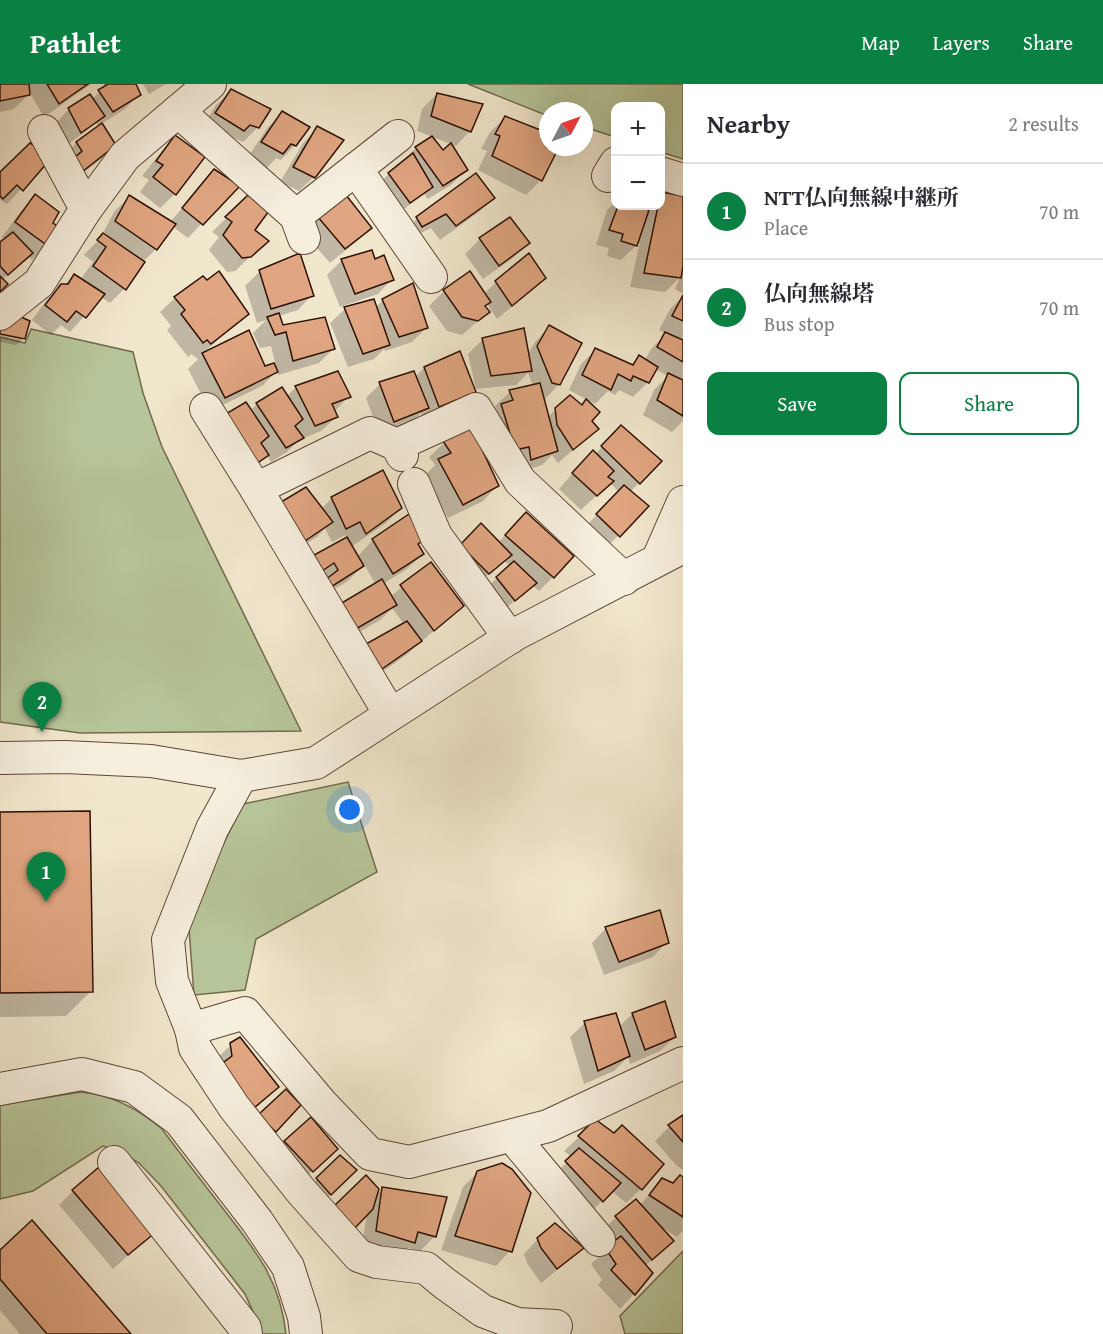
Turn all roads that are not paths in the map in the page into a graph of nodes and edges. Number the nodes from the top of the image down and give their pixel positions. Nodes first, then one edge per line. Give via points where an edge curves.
1 (210, 84) edge
2 (178, 111) junction
3 (44, 131) dead end
4 (398, 136) dead end
5 (356, 169) junction
6 (665, 175) edge
7 (683, 180) edge
8 (86, 209) junction
9 (431, 277) dead end
10 (0, 314) edge
11 (206, 409) dead end
12 (414, 484) dead end
13 (256, 489) junction
14 (683, 502) edge
15 (671, 553) edge
16 (624, 579) junction
17 (510, 638) junction
18 (390, 714) junction
19 (0, 758) edge
20 (241, 776) junction
21 (191, 1029) junction
22 (683, 1063) edge
23 (0, 1089) edge
24 (512, 1136) junction
25 (114, 1162) dead end
26 (599, 1240) dead end
27 (556, 1326) dead end
28 (246, 1334) edge
29 (306, 1334) edge

1 - 2 street
2 - 5 street via 300,227
2 - 8 street via 125,156
3 - 8 street
4 - 5 street
5 - 9 street
6 - 7 street
8 - 10 street via 39,283
11 - 13 street
12 - 17 street via 436,536
13 - 16 street via 370,433 400,450 476,409 520,481
13 - 18 street
14 - 15 street
15 - 16 street
16 - 17 street
17 - 18 street
18 - 20 street via 316,763
19 - 20 street via 151,761
20 - 21 street via 212,829 168,940 172,981
21 - 24 street via 245,1013 370,1154 409,1162
21 - 27 street via 195,1048 234,1107 300,1191 359,1256 426,1268 483,1311 518,1324
22 - 24 street via 548,1126
23 - 29 street via 82,1074 134,1087 178,1120 288,1267
24 - 26 street
25 - 28 street

